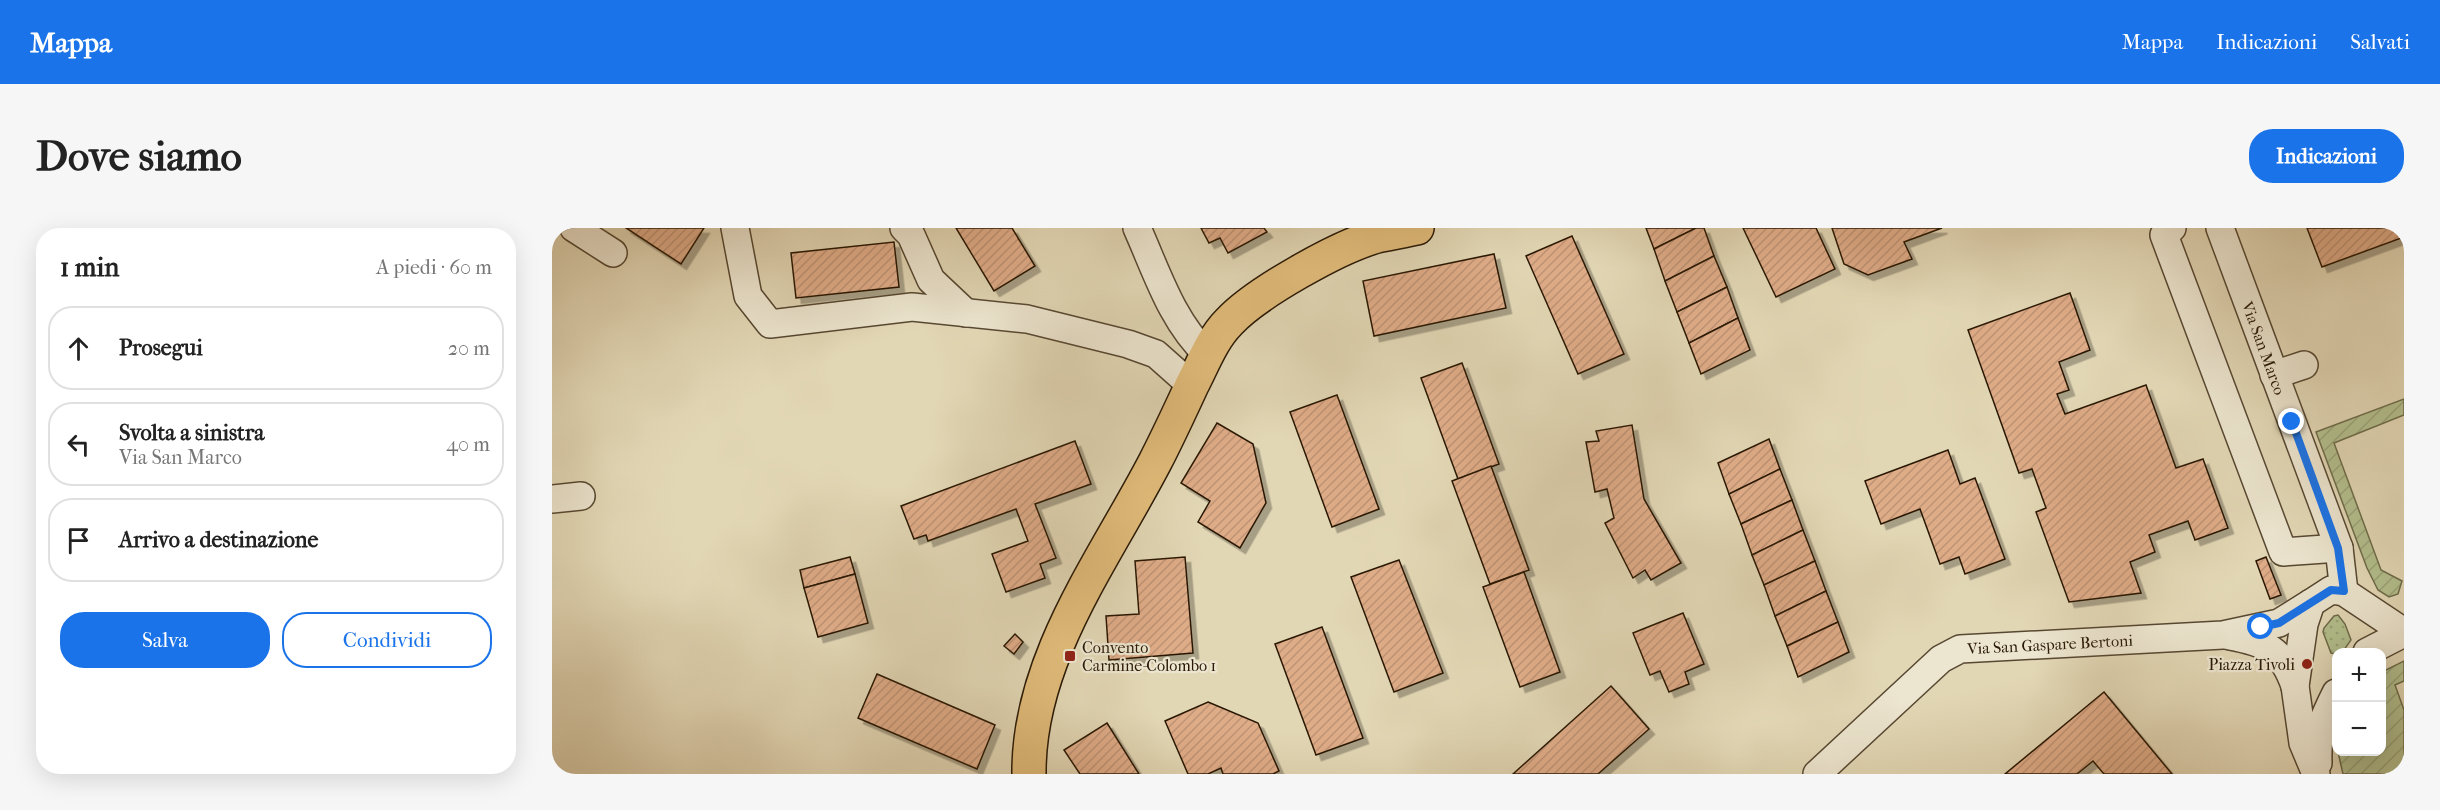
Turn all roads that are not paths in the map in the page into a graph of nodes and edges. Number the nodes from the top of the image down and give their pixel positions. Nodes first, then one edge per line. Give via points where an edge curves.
1 (574, 228) edge
2 (735, 228) edge
3 (904, 228) edge
4 (1137, 228) edge
5 (1417, 228) edge
6 (2172, 228) edge
7 (2220, 228) edge
8 (1374, 232) edge
9 (613, 253) dead end
10 (966, 313) junction
11 (1178, 318) junction
12 (1156, 354) junction
13 (1207, 354) junction
14 (2304, 365) dead end
15 (2274, 375) junction
16 (1192, 386) junction
17 (581, 496) dead end
18 (552, 499) edge
19 (2342, 570) junction
20 (2311, 603) junction
21 (2404, 633) edge
22 (2223, 635) junction
23 (2375, 648) edge
24 (2295, 686) junction
25 (2332, 702) edge
26 (1029, 774) edge
27 (1816, 774) edge
28 (2317, 774) edge

1 - 9 street
2 - 10 street via 748,296 770,324 912,307
3 - 10 street via 931,280
4 - 11 street
5 - 8 main road
6 - 19 street via 2164,235 2283,552
7 - 15 street, Via San Marco
8 - 13 main road via 1277,285 1228,322
10 - 12 street via 1027,319
11 - 12 street
11 - 13 street
12 - 16 street
13 - 16 main road
14 - 15 street
15 - 19 street, Via San Marco
16 - 26 main road via 1059,639 1044,681 1030,742
17 - 18 street
19 - 20 street via 2331,590
19 - 21 street
20 - 22 street via 2279,623
20 - 24 street
21 - 23 street
22 - 24 street via 2269,646 2289,668
22 - 27 street, Via San Gaspare Bertoni via 1960,649 1941,659
24 - 28 street via 2303,743
25 - 28 street via 2317,739

